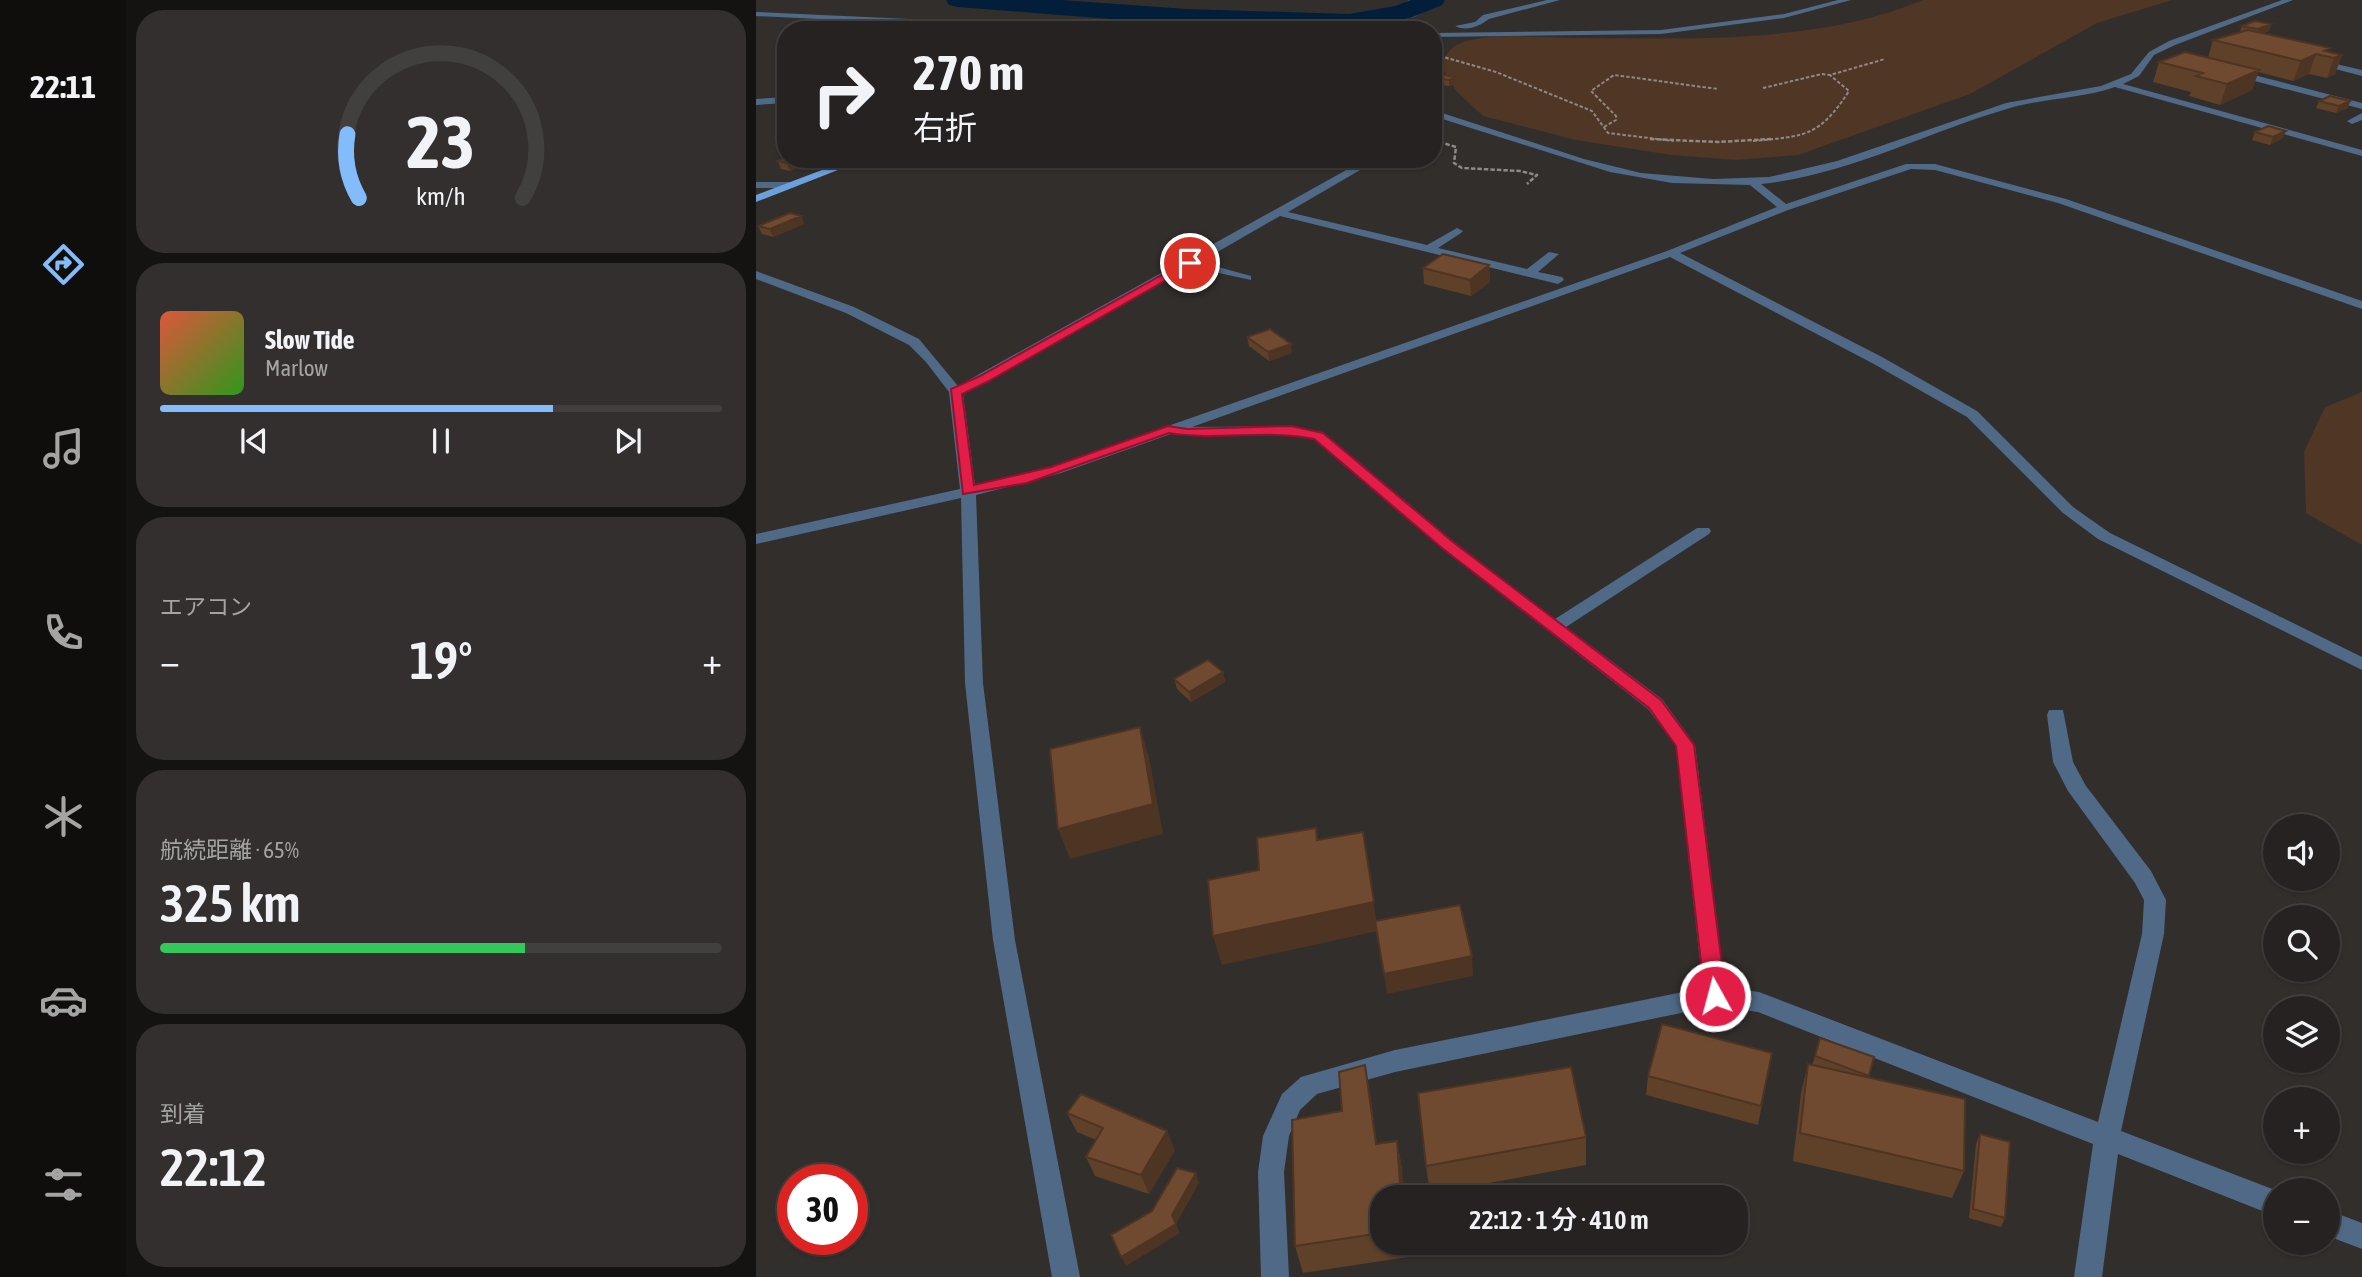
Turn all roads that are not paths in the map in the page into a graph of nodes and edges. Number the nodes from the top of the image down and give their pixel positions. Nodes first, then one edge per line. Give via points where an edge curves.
1 (1556, 0) edge
2 (1847, 0) edge
3 (2289, 0) edge
4 (756, 14) edge
5 (908, 21) edge
6 (1442, 28) edge
7 (2196, 32) junction
8 (1442, 35) edge
9 (2209, 35) dead end
10 (2153, 52) junction
11 (2166, 55) dead end
12 (2311, 60) edge
13 (2219, 69) edge
14 (2362, 73) edge
15 (2114, 84) junction
16 (777, 101) edge
17 (756, 102) edge
18 (2362, 106) edge
19 (1442, 115) edge
20 (2362, 116) edge
21 (1449, 117) junction
22 (1442, 120) edge
23 (2352, 121) dead end
24 (2362, 153) edge
25 (837, 168) edge
26 (1358, 168) edge
27 (1752, 182) junction
28 (756, 185) edge
29 (792, 185) junction
30 (756, 198) edge
31 (1784, 208) junction
32 (1279, 213) junction
33 (1457, 231) dead end
34 (1429, 249) junction
35 (1671, 253) junction
36 (1553, 254) dead end
37 (1190, 263) junction
38 (1529, 273) junction
39 (756, 275) edge
40 (1247, 278) dead end
41 (1558, 280) dead end
42 (2362, 305) edge
43 (956, 392) junction
44 (1168, 429) junction
45 (968, 491) junction
46 (1703, 531) dead end
47 (756, 539) edge
48 (1553, 628) junction
49 (2362, 664) edge
50 (2056, 715) dead end
51 (1715, 996) junction
52 (2108, 1138) junction
53 (2263, 1198) edge
54 (2340, 1228) edge
55 (2362, 1236) edge
56 (1066, 1277) edge
57 (1276, 1277) edge
58 (2088, 1277) edge

1 - 6 street via 1477,24
2 - 8 street via 1784,16 1661,32
3 - 7 street
4 - 5 street
7 - 9 street
7 - 10 street
10 - 11 street
10 - 15 street via 2138,73
12 - 14 street
13 - 18 street
15 - 24 street
15 - 27 street via 2073,96 2020,102 1834,166
16 - 17 street
19 - 21 street
20 - 23 street
21 - 22 street
21 - 27 street via 1621,173 1671,180
25 - 29 main road
26 - 32 street
27 - 31 street
28 - 29 street
29 - 30 main road
31 - 35 street
31 - 42 street via 1910,166 1935,167 2062,201
32 - 34 street
32 - 37 street
33 - 34 street
34 - 38 street
35 - 44 street
35 - 49 street via 1972,414 2068,510 2104,536
36 - 38 street
37 - 40 street
37 - 43 street
38 - 41 street
39 - 43 street via 850,310 914,342
43 - 45 street
44 - 45 street via 1056,470
44 - 48 street via 1187,433 1291,430 1318,436
45 - 47 street
45 - 56 street via 974,683 1004,940
46 - 48 street
48 - 51 street via 1655,704 1685,745
50 - 52 street via 2063,762 2078,791 2155,900 2154,934
51 - 52 street via 1759,1002
51 - 57 street via 1395,1061 1310,1085 1291,1102 1276,1136 1271,1172
52 - 53 street
52 - 58 street
54 - 55 street

